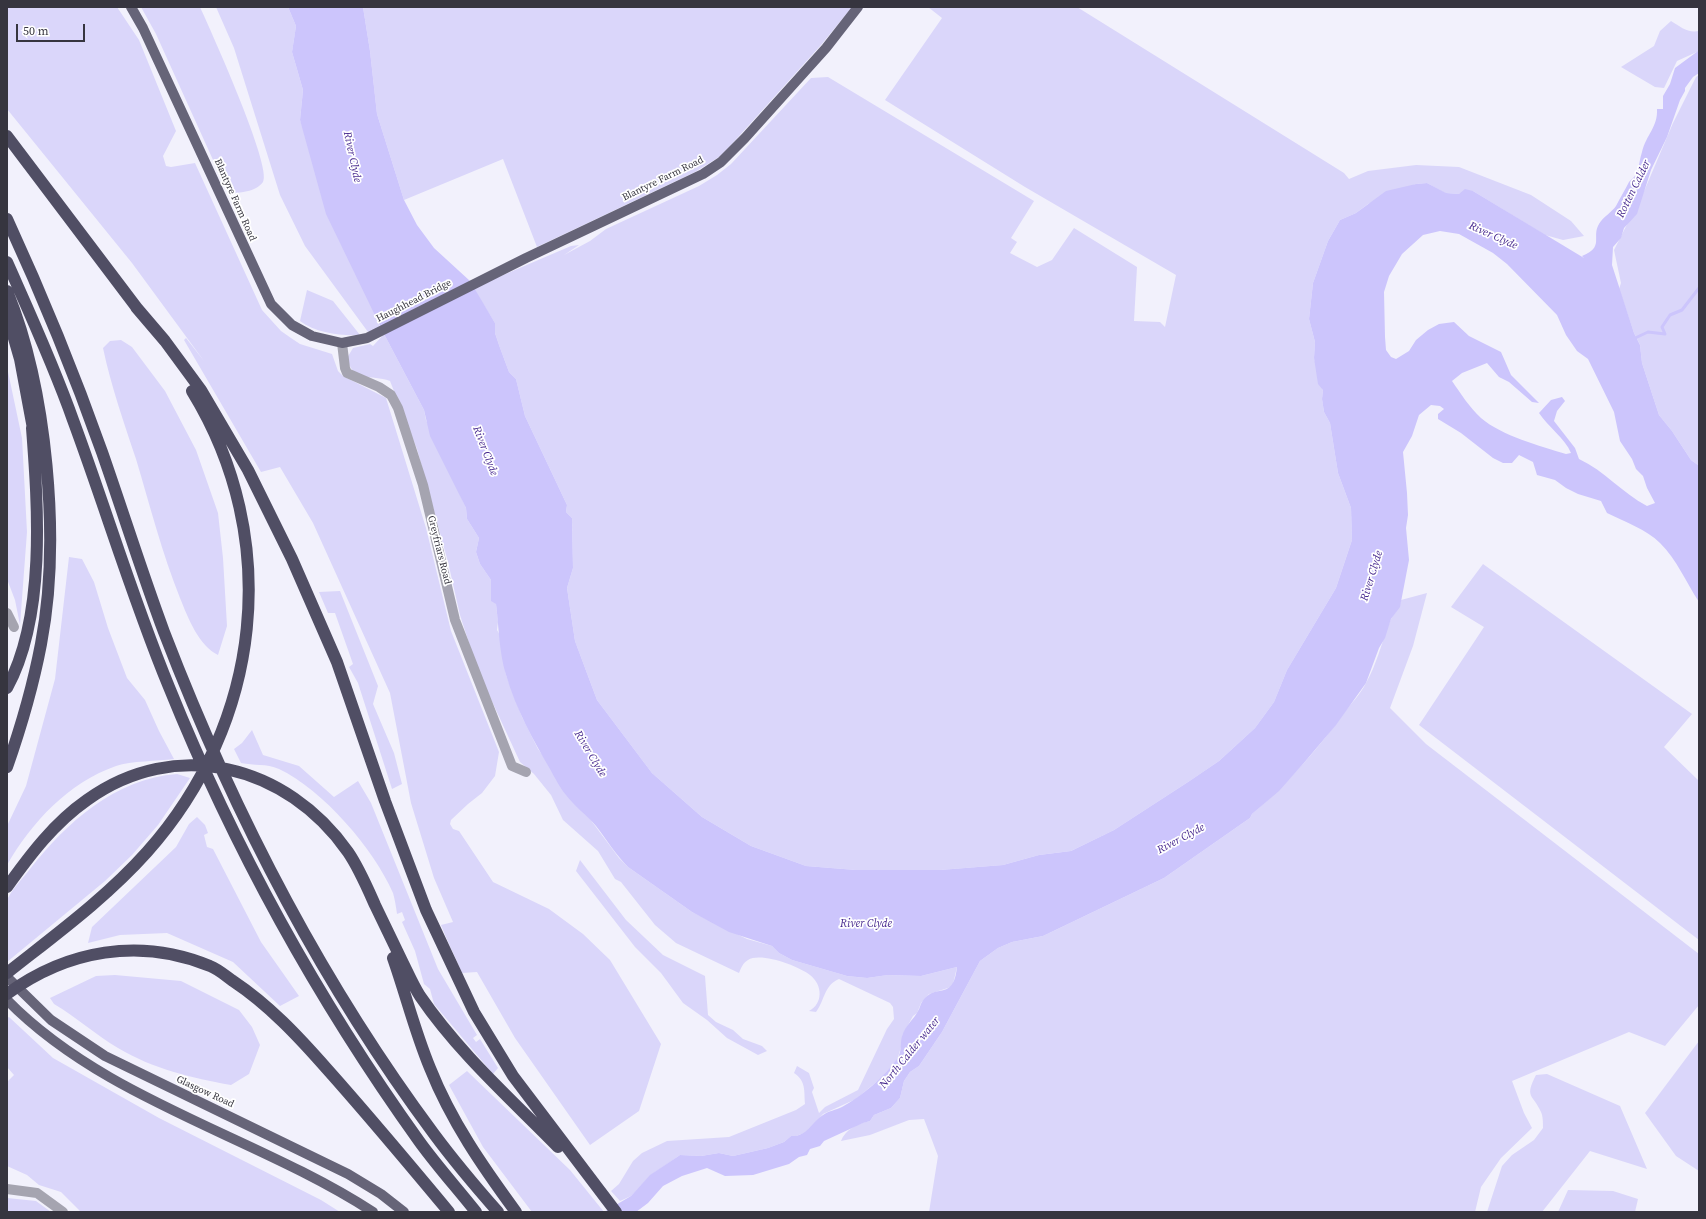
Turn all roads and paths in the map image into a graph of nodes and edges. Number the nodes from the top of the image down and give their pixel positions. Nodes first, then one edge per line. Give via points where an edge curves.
1 (131, 7) edge
2 (858, 7) edge
3 (7, 136) edge
4 (7, 219) edge
5 (7, 262) edge
6 (472, 285) joint
7 (7, 291) edge
8 (136, 307) junction
9 (7, 314) edge
10 (367, 338) joint
11 (342, 342) junction
12 (31, 416) junction
13 (7, 613) edge
14 (14, 627) dead end
15 (7, 688) edge
16 (28, 698) junction
17 (7, 767) edge
18 (526, 772) dead end
19 (7, 887) edge
20 (374, 902) junction
21 (7, 973) edge
22 (7, 977) edge
23 (7, 994) edge
24 (7, 1000) edge
25 (591, 1180) junction
26 (7, 1189) edge
27 (63, 1212) edge
28 (373, 1212) edge
29 (404, 1212) edge
30 (448, 1212) edge
31 (476, 1212) edge
32 (498, 1212) edge
33 (516, 1212) edge
34 (616, 1212) edge

1 - 11 main road, Blantyre Farm Road via 271,304 284,319 299,329 321,339
2 - 6 main road, Blantyre Farm Road via 826,48 745,138 716,166 684,184
3 - 8 highway
4 - 32 highway via 74,379 164,632 233,794 322,963 384,1062 435,1136
5 - 31 highway via 73,419 150,640 232,830 276,915 344,1030 421,1143
6 - 10 main road, Haughhead Bridge
7 - 16 highway via 16,313 30,366 42,437 48,498 48,578 44,624
8 - 21 highway via 181,372 202,407 222,450 241,511 247,550 250,596 246,643 232,703 213,753 168,827 125,876
8 - 25 highway via 201,390 248,470 292,559 337,662 384,801 426,910 474,1012 513,1076
9 - 12 highway via 20,359
10 - 11 main road, Blantyre Farm Road
11 - 18 street, Greyfriars Road via 347,373 391,395 398,408 423,485 455,620 512,766
12 - 15 highway via 38,503 36,569 26,639
12 - 16 highway via 42,481 44,554 40,620
13 - 14 street
16 - 17 highway
19 - 20 highway via 48,834 85,801 122,780 159,768 198,765 233,770 265,781 311,810 338,838 360,872
20 - 25 highway via 410,980 434,1016 476,1066
20 - 33 highway via 430,1070 463,1134
22 - 29 main road, Glasgow Road via 52,1020 93,1049 348,1174
23 - 30 highway via 35,976 77,957 120,950 166,953 211,966 255,996 295,1032
24 - 28 main road via 20,1014 66,1050 118,1082 337,1190
25 - 34 highway
26 - 27 street via 37,1193

